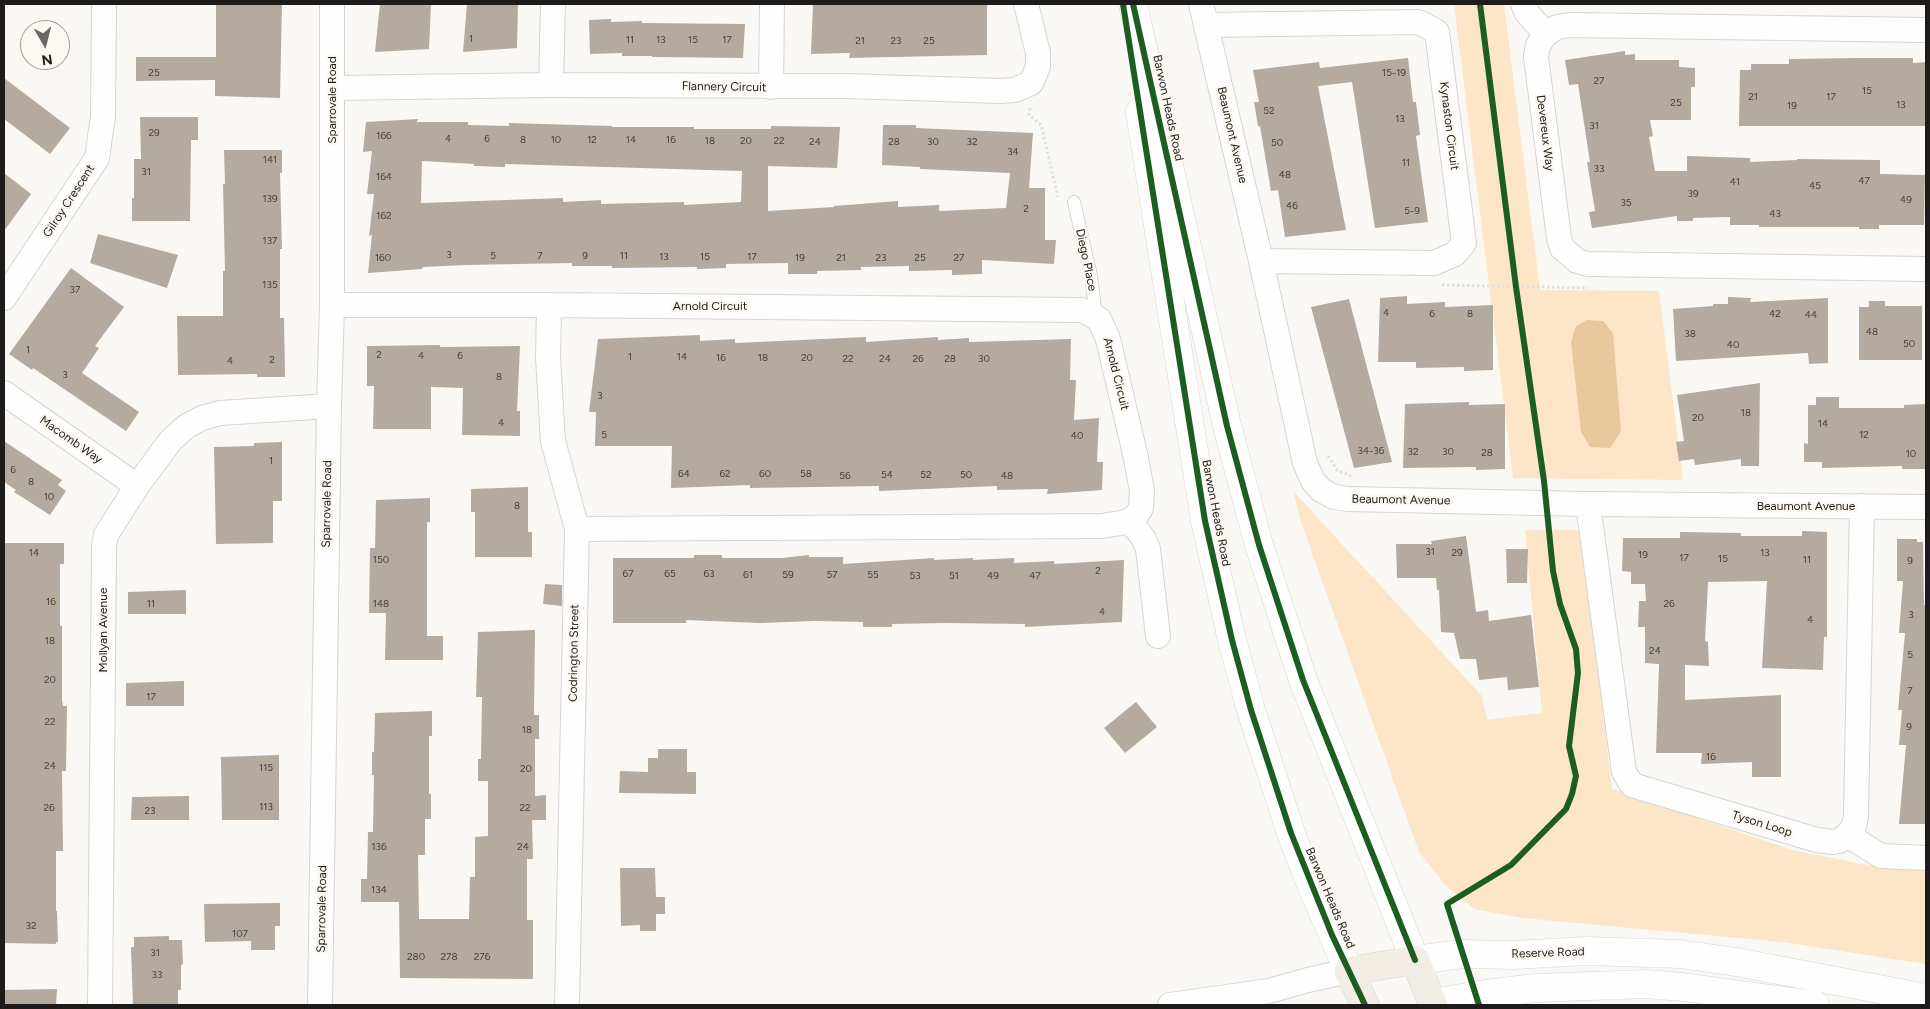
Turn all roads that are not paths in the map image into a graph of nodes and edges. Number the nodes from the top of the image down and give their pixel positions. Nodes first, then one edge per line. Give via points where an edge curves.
1 (104, 4) edge
2 (332, 4) edge
3 (553, 4) edge
4 (772, 4) edge
5 (1026, 4) edge
6 (1123, 4) edge
7 (1133, 4) edge
8 (1523, 4) edge
9 (1204, 14) edge
10 (1926, 30) edge
11 (1546, 34) junction
12 (552, 85) junction
13 (770, 87) junction
14 (332, 88) junction
15 (1074, 202) dead end
16 (1261, 261) junction
17 (1926, 269) edge
18 (4, 298) edge
19 (332, 305) junction
20 (549, 305) junction
21 (1096, 317) junction
22 (4, 393) edge
23 (329, 406) junction
24 (137, 486) junction
25 (1588, 504) junction
26 (1862, 506) junction
27 (1926, 507) edge
28 (1130, 521) junction
29 (577, 529) junction
30 (1158, 636) dead end
31 (1848, 835) junction
32 (1926, 858) edge
33 (1415, 960) junction
34 (1349, 971) junction
35 (1646, 984) junction
36 (1926, 998) edge
37 (1426, 1004) edge
38 (100, 1005) edge
39 (320, 1005) edge
40 (567, 1005) edge
41 (1170, 1005) edge
42 (1365, 1005) edge
43 (1551, 1005) edge
44 (1815, 1005) edge

1 - 18 street, Gilroy Crescent via 103,116 97,158
2 - 14 street, Sparrovale Road
3 - 12 street
4 - 13 street
5 - 13 street, Flannery Circuit via 1038,57 1037,71 1031,83 1019,89
6 - 34 main road, Barwon Heads Road via 1201,502 1232,640 1291,832
7 - 33 main road, Barwon Heads Road via 1227,426 1259,545 1303,680
8 - 11 street
9 - 16 street, Beaumont Avenue
9 - 16 street, Kynaston Circuit via 1419,22 1437,32 1464,243 1454,254 1434,263
10 - 11 street via 1570,25 1557,27
11 - 17 street, Devereux Way via 1538,44 1536,57 1559,238 1562,248 1577,261 1598,264
12 - 13 street, Flannery Circuit
12 - 14 street, Flannery Circuit
14 - 19 street, Sparrovale Road
15 - 21 lane, Diego Place via 1091,276
16 - 25 street, Beaumont Avenue via 1304,463 1322,490 1334,497 1348,499
19 - 20 street, Arnold Circuit
19 - 23 street, Sparrovale Road
20 - 21 street, Arnold Circuit via 1077,309
20 - 29 street, Codrington Street via 552,441
21 - 28 street, Arnold Circuit via 1104,326 1108,339 1140,478 1141,508
22 - 24 street, Macomb Way
23 - 24 street, Mollyan Avenue via 233,411 202,418 171,440
23 - 39 street, Sparrovale Road
24 - 38 street, Mollyan Avenue via 106,536 104,546
25 - 26 street, Beaumont Avenue
25 - 31 street, Tyson Loop via 1624,772 1632,785 1817,840 1833,842
26 - 27 street, Beaumont Avenue
26 - 31 street via 1856,816
28 - 29 street via 1102,526
28 - 30 street via 1144,539 1149,554
29 - 40 street, Codrington Street
31 - 32 street via 1881,856
33 - 34 main road, Reserve Road
33 - 36 main road, Reserve Road via 1456,955 1586,951 1680,954
33 - 37 main road, Barwon Heads Road
34 - 41 street, Reserve Road via 1269,991
34 - 42 main road, Barwon Heads Road
35 - 37 main road via 1535,988
35 - 43 main road via 1580,996
35 - 44 main road

